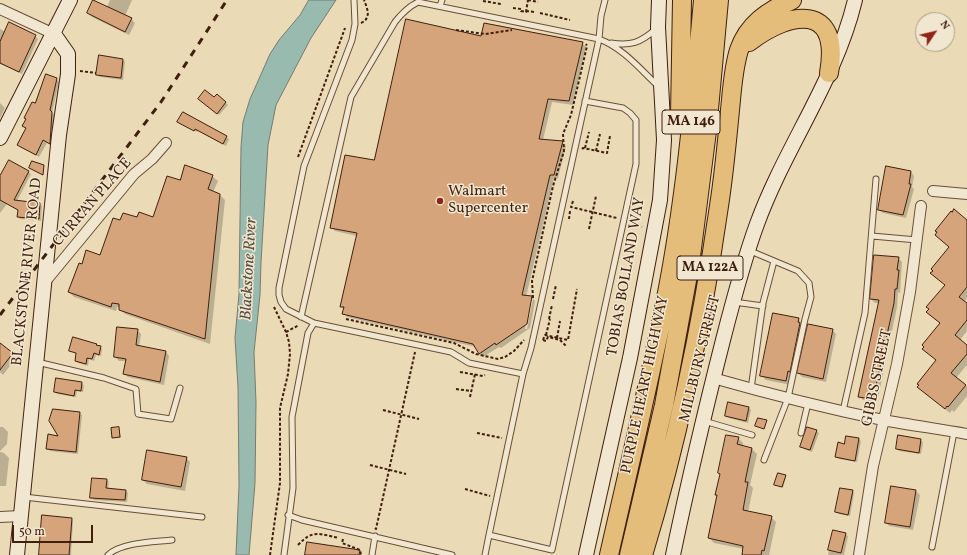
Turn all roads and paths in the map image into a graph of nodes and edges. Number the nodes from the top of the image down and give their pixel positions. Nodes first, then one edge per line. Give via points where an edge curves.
1 (70, 0) edge
2 (354, 0) edge
3 (364, 0) edge
4 (442, 0) edge
5 (528, 0) edge
6 (604, 0) edge
7 (659, 0) edge
8 (682, 0) edge
9 (703, 0) edge
10 (719, 0) edge
11 (792, 0) edge
12 (855, 0) edge
13 (483, 1) edge
14 (538, 2) dead end
15 (501, 4) dead end
16 (440, 6) junction
17 (513, 8) dead end
18 (0, 9) edge
19 (526, 11) junction
20 (535, 12) dead end
21 (540, 13) dead end
22 (570, 20) dead end
23 (355, 24) junction
24 (658, 27) junction
25 (456, 30) dead end
26 (512, 30) dead end
27 (54, 34) junction
28 (599, 39) junction
29 (582, 41) dead end
30 (610, 43) junction
31 (739, 50) junction
32 (78, 71) dead end
33 (96, 73) dead end
34 (829, 73) junction
35 (662, 90) junction
36 (585, 101) junction
37 (589, 132) dead end
38 (600, 134) dead end
39 (610, 136) dead end
40 (0, 138) edge
41 (166, 143) dead end
42 (585, 148) junction
43 (596, 151) junction
44 (581, 152) dead end
45 (297, 159) dead end
46 (876, 179) dead end
47 (933, 191) dead end
48 (967, 194) edge
49 (596, 196) dead end
50 (921, 206) dead end
51 (571, 207) dead end
52 (570, 211) dead end
53 (593, 212) junction
54 (569, 219) dead end
55 (620, 219) dead end
56 (634, 222) dead end
57 (642, 227) dead end
58 (590, 229) dead end
59 (872, 236) junction
60 (917, 240) junction
61 (675, 244) junction
62 (748, 250) junction
63 (774, 261) junction
64 (44, 283) junction
65 (556, 285) dead end
66 (578, 289) dead end
67 (553, 299) dead end
68 (534, 302) dead end
69 (733, 302) junction
70 (273, 305) dead end
71 (552, 305) dead end
72 (763, 306) junction
73 (300, 317) junction
74 (346, 319) dead end
75 (560, 321) dead end
76 (311, 322) junction
77 (286, 332) junction
78 (546, 335) junction
79 (526, 336) dead end
80 (557, 338) junction
81 (566, 346) dead end
82 (415, 352) dead end
83 (36, 361) junction
84 (460, 372) dead end
85 (475, 374) junction
86 (523, 374) junction
87 (485, 375) dead end
88 (713, 378) junction
89 (180, 388) dead end
90 (456, 389) dead end
91 (751, 389) junction
92 (471, 391) junction
93 (470, 397) dead end
94 (788, 398) junction
95 (808, 403) junction
96 (383, 410) dead end
97 (843, 411) junction
98 (401, 414) junction
99 (418, 419) dead end
100 (884, 420) junction
101 (703, 421) junction
102 (954, 432) junction
103 (477, 433) dead end
104 (801, 433) dead end
105 (967, 434) edge
106 (752, 435) dead end
107 (499, 437) dead end
108 (764, 460) dead end
109 (370, 465) dead end
110 (388, 470) junction
111 (406, 474) dead end
112 (465, 489) dead end
113 (485, 495) dead end
114 (23, 496) junction
115 (288, 515) junction
116 (0, 516) edge
117 (21, 516) junction
118 (202, 517) dead end
119 (372, 528) dead end
120 (490, 535) junction
121 (375, 536) junction
122 (343, 539) junction
123 (172, 540) dead end
124 (348, 540) dead end
125 (298, 545) dead end
126 (932, 547) dead end
127 (17, 555) edge
128 (108, 555) edge
129 (270, 555) edge
130 (284, 555) edge
131 (361, 555) edge
132 (372, 555) edge
133 (452, 555) edge
134 (485, 555) edge
135 (586, 555) edge
136 (609, 555) edge
137 (629, 555) edge
138 (643, 555) edge
139 (673, 555) edge
140 (859, 555) edge

1 - 27 main road
2 - 23 lane
3 - 23 path via 368,18
4 - 16 lane
5 - 14 path
5 - 19 path
6 - 28 lane
7 - 24 main road, TOBIAS BOLLAND WAY
8 - 61 highway, MA 122A
9 - 61 highway, PURPLE HEART HIGHWAY / MA 146 via 686,170
10 - 137 highway, PURPLE HEART HIGHWAY / MA 146 via 707,131 690,264 664,405
11 - 31 highway, MA 122A via 760,18
12 - 34 main road, MILLBURY STREET
13 - 15 path
16 - 28 lane
16 - 73 lane via 418,2 403,12 351,97
17 - 19 path
18 - 27 street
19 - 20 path
21 - 22 path
23 - 45 path via 345,28
23 - 73 lane via 352,40 304,166 280,288 281,302 286,309
24 - 30 lane via 637,42 626,45
24 - 35 main road, TOBIAS BOLLAND WAY
25 - 26 path via 485,34
27 - 40 main road
27 - 64 main road, BLACKSTONE RIVER ROAD via 68,54 68,74
28 - 30 lane
28 - 36 lane
29 - 68 path via 587,46 571,115 563,134 564,151 553,186 532,281
30 - 35 lane
31 - 34 highway via 777,24 797,19 813,20 822,26 829,38
31 - 138 highway, MA 122A via 719,206 693,358 668,466
32 - 33 path
34 - 62 main road, MILLBURY STREET via 772,187
35 - 135 main road, TOBIAS BOLLAND WAY via 664,140 660,200 630,358
36 - 86 lane via 531,348
36 - 120 lane via 623,108 636,120 636,164 552,550
37 - 42 path
38 - 43 path
39 - 43 path via 607,153
41 - 64 street, CURRAN PLACE via 134,174
42 - 43 path
42 - 44 path
46 - 59 lane
47 - 48 street
49 - 53 path
50 - 60 street, GIBBS STREET
51 - 53 path
52 - 54 path
53 - 55 path
53 - 58 path
56 - 57 path
59 - 60 lane
59 - 97 lane via 865,313
60 - 100 street, GIBBS STREET via 897,364
61 - 136 highway, PURPLE HEART HIGHWAY / MA 122A via 665,303
62 - 63 lane
62 - 69 main road, MILLBURY STREET
63 - 72 lane
63 - 94 lane via 798,271 809,283 811,297
64 - 83 main road, BLACKSTONE RIVER ROAD
65 - 67 path
66 - 80 path via 568,340
69 - 72 lane
69 - 88 main road, MILLBURY STREET
70 - 77 path
71 - 78 path
72 - 91 lane
73 - 76 lane
74 - 79 path via 454,343 476,354 498,359 514,351
75 - 80 path
76 - 77 path
76 - 86 lane via 451,352 469,363
76 - 115 lane via 292,417 293,488
77 - 129 path via 290,354 280,408 280,483
78 - 80 path
78 - 81 path via 543,340 560,340
82 - 98 path
83 - 89 lane via 97,376 136,389 138,414 171,419
83 - 114 main road, BLACKSTONE RIVER ROAD
84 - 85 path
85 - 87 path
85 - 92 path
86 - 120 lane
88 - 91 street
88 - 101 main road, MILLBURY STREET
90 - 92 path
91 - 94 street
92 - 93 path
94 - 95 street
94 - 108 lane
95 - 97 street
95 - 104 lane
96 - 98 path
97 - 100 street
98 - 99 path
98 - 110 path
100 - 102 street
100 - 140 street, GIBBS STREET
101 - 106 lane
101 - 139 main road, MILLBURY STREET
102 - 105 street
102 - 126 lane
103 - 107 path
109 - 110 path
110 - 111 path
110 - 119 path via 376,529
112 - 113 path
114 - 117 main road, BLACKSTONE RIVER ROAD
114 - 118 lane
115 - 121 lane
115 - 130 lane
116 - 117 street
117 - 127 main road, BLACKSTONE RIVER ROAD
120 - 134 lane
121 - 132 lane
121 - 133 lane
122 - 124 path
122 - 125 path via 312,534
122 - 131 path via 342,543 360,550
123 - 128 lane via 132,544

